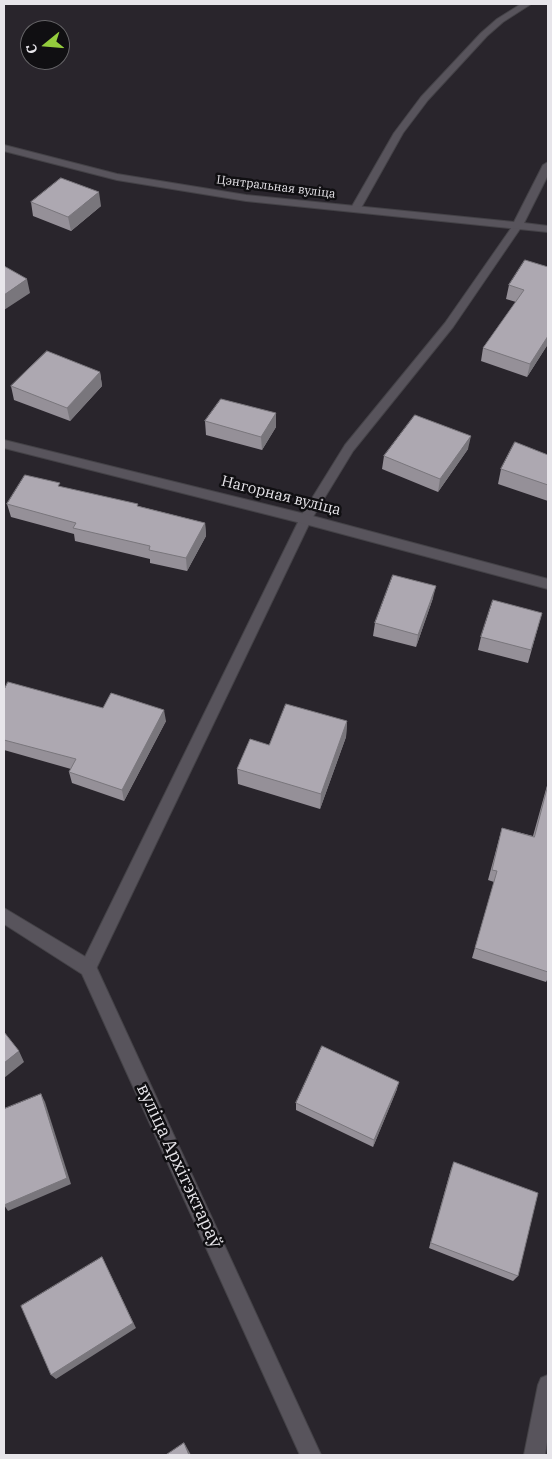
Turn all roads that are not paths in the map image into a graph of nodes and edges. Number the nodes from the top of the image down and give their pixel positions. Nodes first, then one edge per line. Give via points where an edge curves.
1 (522, 5) edge
2 (4, 148) edge
3 (548, 165) edge
4 (356, 208) junction
5 (516, 226) junction
6 (548, 229) edge
7 (4, 444) edge
8 (305, 518) junction
9 (548, 584) edge
10 (4, 915) edge
11 (88, 968) junction
12 (548, 1385) edge
13 (311, 1455) edge
14 (534, 1455) edge

1 - 4 lane via 479,38 414,111
2 - 4 street, Цэнтральная вуліца via 117,177 246,198
3 - 5 street
4 - 5 street, Цэнтральная вуліца
5 - 6 street, Цэнтральная вуліца
5 - 8 lane via 449,325 349,448
7 - 8 street, Нагорная вуліца
8 - 9 street, Нагорная вуліца
8 - 11 lane
10 - 11 street
11 - 13 street, вуліца Архітэктараў
12 - 14 street

